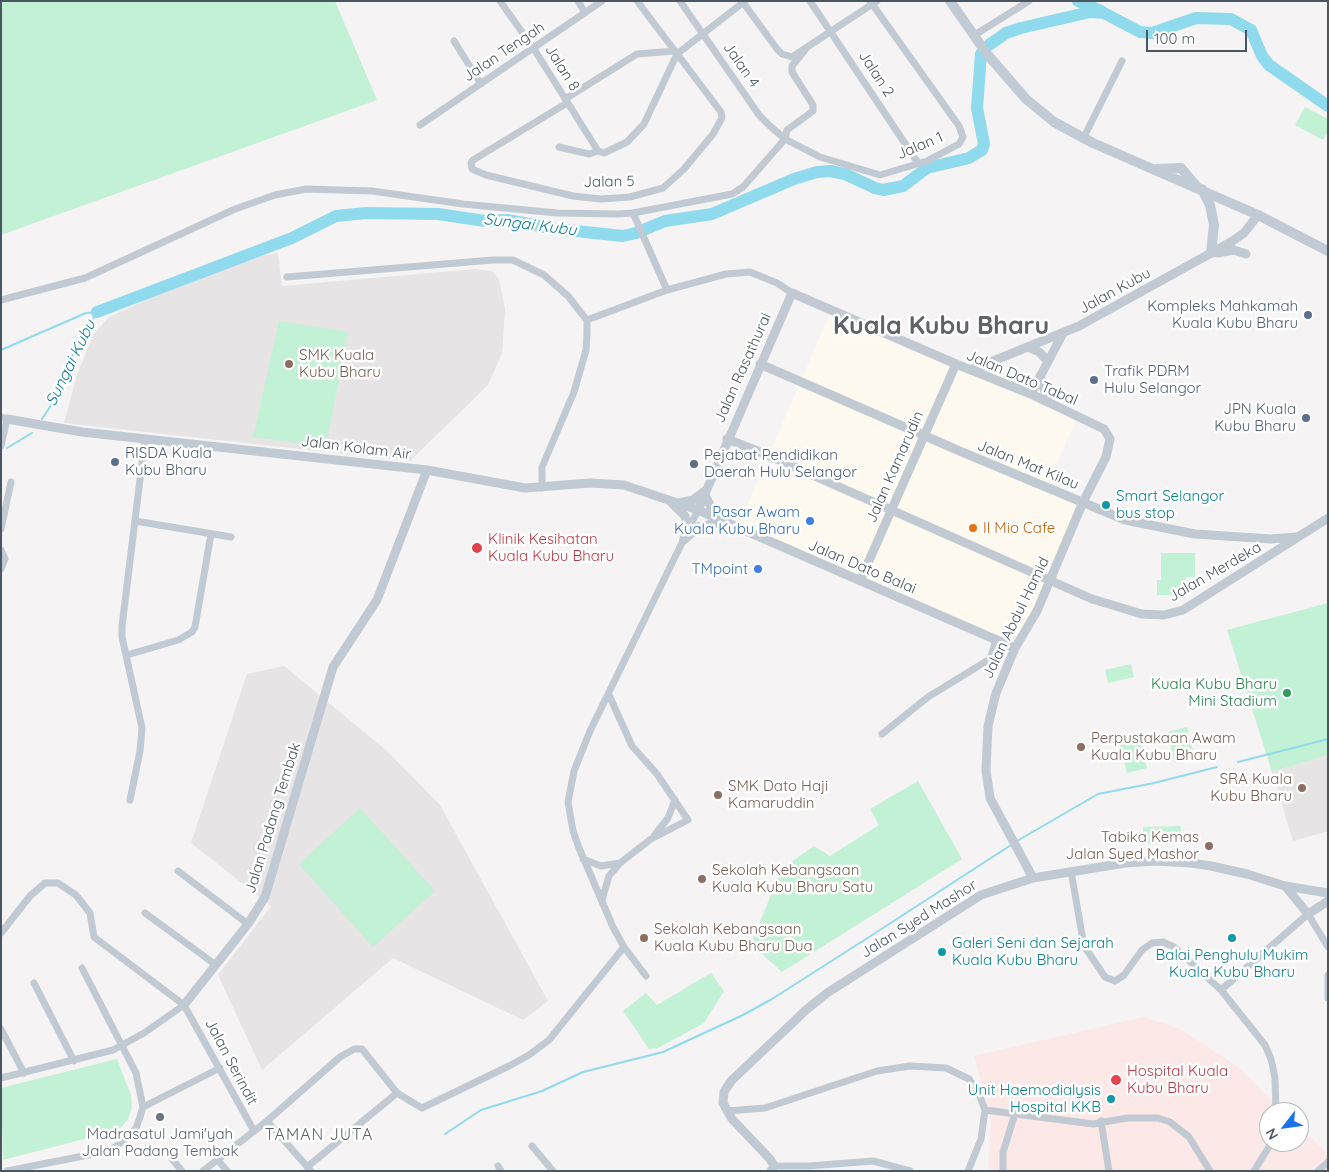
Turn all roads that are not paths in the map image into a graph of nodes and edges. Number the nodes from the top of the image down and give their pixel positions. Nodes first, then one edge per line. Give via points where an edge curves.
1 (500, 1) edge
2 (578, 1) edge
3 (602, 1) edge
4 (637, 1) edge
5 (680, 1) edge
6 (810, 1) edge
7 (950, 1) edge
8 (1029, 1) edge
9 (744, 2) edge
10 (873, 2) edge
11 (585, 12) junction
12 (832, 32) junction
13 (702, 34) junction
14 (973, 36) junction
15 (454, 41) dead end
16 (534, 49) junction
17 (805, 50) junction
18 (676, 52) junction
19 (1122, 61) dead end
20 (480, 84) junction
21 (566, 101) junction
22 (420, 125) dead end
23 (1083, 138) junction
24 (785, 139) junction
25 (559, 147) dead end
26 (598, 151) junction
27 (918, 164) junction
28 (1200, 188) junction
29 (633, 214) junction
30 (1258, 215) junction
31 (1328, 251) edge
32 (1211, 253) junction
33 (1246, 254) dead end
34 (287, 277) dead end
35 (667, 290) junction
36 (792, 293) junction
37 (1, 300) edge
38 (587, 320) junction
39 (1062, 335) junction
40 (1030, 348) junction
41 (1047, 360) junction
42 (760, 364) junction
43 (956, 364) junction
44 (971, 370) junction
45 (1040, 376) junction
46 (1031, 394) junction
47 (1048, 402) junction
48 (4, 418) edge
49 (1104, 429) joint
50 (923, 435) junction
51 (145, 439) junction
52 (727, 439) junction
53 (1, 446) edge
54 (427, 470) junction
55 (11, 482) dead end
56 (542, 488) junction
57 (705, 493) junction
58 (668, 499) junction
59 (1083, 502) junction
60 (678, 503) junction
61 (698, 510) junction
62 (892, 510) junction
63 (1328, 518) edge
64 (135, 521) junction
65 (721, 521) junction
66 (1, 529) edge
67 (211, 534) junction
68 (1299, 537) junction
69 (231, 538) dead end
70 (1271, 539) junction
71 (684, 540) junction
72 (1, 550) edge
73 (1278, 550) junction
74 (1, 569) edge
75 (860, 581) junction
76 (1051, 581) junction
77 (996, 640) junction
78 (1015, 648) junction
79 (127, 656) junction
80 (609, 695) junction
81 (882, 734) dead end
82 (130, 800) dead end
83 (675, 800) junction
84 (652, 839) junction
85 (583, 859) junction
86 (620, 863) junction
87 (178, 871) dead end
88 (1071, 871) junction
89 (1033, 878) junction
90 (1285, 886) junction
91 (1328, 893) edge
92 (602, 900) junction
93 (1328, 901) edge
94 (145, 913) dead end
95 (1308, 914) junction
96 (248, 924) junction
97 (1, 932) edge
98 (624, 947) junction
99 (1328, 947) edge
100 (216, 965) junction
101 (82, 968) dead end
102 (1328, 975) edge
103 (646, 976) dead end
104 (34, 983) dead end
105 (1221, 990) junction
106 (1328, 998) edge
107 (184, 1005) junction
108 (1, 1029) edge
109 (122, 1045) junction
110 (74, 1061) junction
111 (220, 1068) junction
112 (24, 1073) junction
113 (1, 1078) edge
114 (397, 1092) junction
115 (1276, 1102) edge
116 (143, 1107) junction
117 (985, 1110) junction
118 (727, 1111) junction
119 (1015, 1114) junction
120 (267, 1121) junction
121 (1101, 1122) junction
122 (254, 1131) junction
123 (532, 1146) dead end
124 (1266, 1152) edge
125 (172, 1159) dead end
126 (217, 1159) junction
127 (1328, 1162) edge
128 (772, 1168) edge
129 (309, 1169) edge
130 (8, 1171) edge
131 (182, 1171) edge
132 (203, 1171) edge
133 (227, 1171) edge
134 (552, 1171) edge
135 (910, 1171) edge
136 (968, 1171) edge
137 (1003, 1171) edge
138 (1109, 1171) edge
139 (1210, 1171) edge
140 (1254, 1171) edge
141 (1318, 1171) edge

1 - 16 street, Jalan 8
2 - 11 street
3 - 11 street, Jalan Tengah
4 - 18 street, Jalan 5
5 - 13 street, Jalan 4
6 - 12 street, Jalan 2
7 - 14 main road
8 - 14 street
9 - 13 street
9 - 17 street via 782,54 792,57
10 - 12 street
10 - 27 street, Jalan 1 via 962,132 959,144
11 - 16 street, Jalan Tengah
12 - 17 street
12 - 27 street, Jalan 2
13 - 18 street
13 - 24 street, Jalan 4 via 759,115
14 - 23 main road via 1038,110
15 - 20 street
16 - 20 street, Jalan Tengah
16 - 21 street, Jalan 8
17 - 24 street via 792,66 792,72 813,105 813,111 787,130
18 - 21 street via 637,54
18 - 21 street, Jalan 5 via 717,105 722,118 684,169 663,188 630,197 573,196 472,169 473,160
18 - 26 street via 658,97 637,133 611,151
19 - 23 street
20 - 22 street, Jalan Tengah
21 - 26 street, Jalan 8
23 - 28 main road via 1152,168 1181,168
24 - 27 street, Jalan 1 via 820,157 873,175
24 - 29 street via 732,194
25 - 26 street via 589,154
28 - 30 main road
28 - 32 main road via 1210,206 1214,224
29 - 35 street
29 - 37 street via 557,213 372,191 306,189 275,194 235,209 85,278
30 - 31 main road
30 - 32 street, Jalan Kubu via 1244,233
32 - 33 street via 1234,250
32 - 39 street, Jalan Kubu
34 - 38 street via 513,260 544,275 568,296
35 - 36 street via 726,274 750,272
35 - 38 street
36 - 42 street, Jalan Rasathurai
36 - 43 street, Jalan Dato Tabal
38 - 56 street via 586,350 574,392 542,467
39 - 40 street, Jalan Kubu
39 - 41 street
40 - 41 street
40 - 44 street, Jalan Kubu
41 - 45 street
42 - 50 street, Jalan Mat Kilau
42 - 52 street, Jalan Rasathurai
43 - 44 street, Jalan Dato Tabal
43 - 50 street, Jalan Kamarudin
44 - 46 street, Jalan Dato Tabal
45 - 46 street
45 - 47 street
46 - 47 street, Jalan Dato Tabal
47 - 49 street, Jalan Dato Tabal
48 - 51 street, Jalan Kolam Air
48 - 53 street
49 - 59 street, Jalan Abdul Hamid via 1110,446
50 - 59 street, Jalan Mat Kilau
50 - 62 street, Jalan Kamarudin
51 - 54 street, Jalan Kolam Air
51 - 64 street
52 - 57 street, Jalan Rasathurai
52 - 62 street, Jalan Merdeka
54 - 56 street, Jalan Kolam Air via 525,488
54 - 96 street, Jalan Padang Tembak via 377,600 333,667 270,886
55 - 66 street
56 - 58 street, Jalan Kolam Air via 609,483
57 - 60 street
57 - 61 street, Jalan Rasathurai
57 - 65 street
58 - 60 street, Jalan Kolam Air
58 - 71 street via 685,516
59 - 70 street, Jalan Mat Kilau via 1148,526 1194,534
59 - 76 street, Jalan Abdul Hamid
60 - 61 street, Jalan Kolam Air
61 - 65 street, Jalan Dato Balai
61 - 71 street
62 - 75 street, Jalan Kamarudin
62 - 76 street, Jalan Merdeka
63 - 68 street, Jalan Merdeka
64 - 67 street
64 - 79 street via 122,626
65 - 71 street via 693,531
65 - 75 street, Jalan Dato Balai
67 - 69 street
67 - 79 street via 192,632 178,640
68 - 70 street, Jalan Mat Kilau
68 - 73 street, Jalan Merdeka
70 - 73 street
71 - 80 street
72 - 74 street via 5,559
73 - 76 street, Jalan Merdeka via 1183,610 1164,615 1132,612
75 - 77 street, Jalan Dato Balai
76 - 78 street, Jalan Abdul Hamid
77 - 78 street, Jalan Dato Balai
77 - 81 street via 990,659 928,697
78 - 89 street, Jalan Abdul Hamid via 996,694 986,740 986,770 990,798
79 - 82 street via 142,728 142,744
80 - 83 street via 632,746
80 - 85 street via 571,784 569,815
83 - 84 street via 668,818
83 - 84 street via 688,820
84 - 86 street
85 - 86 street via 601,866
85 - 92 street
86 - 92 street via 609,876
87 - 96 street
88 - 89 street, Jalan Syed Mashor
88 - 90 street, Jalan Syed Mashor via 1125,863 1191,863 1247,874
88 - 105 street via 1084,946 1110,981 1124,975 1142,950 1152,943 1163,942 1174,947
89 - 118 street, Jalan Syed Mashor via 981,895 827,993 731,1081 722,1098
90 - 91 street, Jalan Syed Mashor
90 - 95 street
92 - 98 street
93 - 95 street
94 - 100 street
95 - 99 street
95 - 105 street
96 - 100 street, Jalan Padang Tembak
97 - 107 street via 40,886 50,882 65,886 86,907 94,937
98 - 103 street
98 - 114 street via 558,1031 529,1055 422,1108
100 - 107 street, Jalan Padang Tembak
101 - 109 street
102 - 106 street
104 - 110 street
105 - 115 street via 1257,1035 1271,1059
107 - 109 street, Jalan Padang Tembak
107 - 111 street, Jalan Serindit
108 - 112 street
109 - 110 street, Jalan Padang Tembak
109 - 116 street via 136,1072
110 - 112 street, Jalan Padang Tembak
111 - 116 street
111 - 122 street, Jalan Serindit
112 - 113 street, Jalan Padang Tembak
114 - 120 street via 362,1049 354,1049 340,1056
114 - 129 street
116 - 130 street via 136,1128 109,1151
117 - 118 street via 969,1079 946,1068 910,1066 877,1071 765,1108
117 - 119 street
117 - 136 street via 981,1139
118 - 128 street
119 - 121 street
119 - 137 street via 1003,1152
120 - 122 street
120 - 129 street
121 - 138 street
121 - 139 street via 1150,1117 1165,1120 1189,1138
122 - 126 street
123 - 134 street
124 - 140 street
125 - 131 street
126 - 132 street
126 - 133 street
127 - 141 street
128 - 135 street via 873,1161

